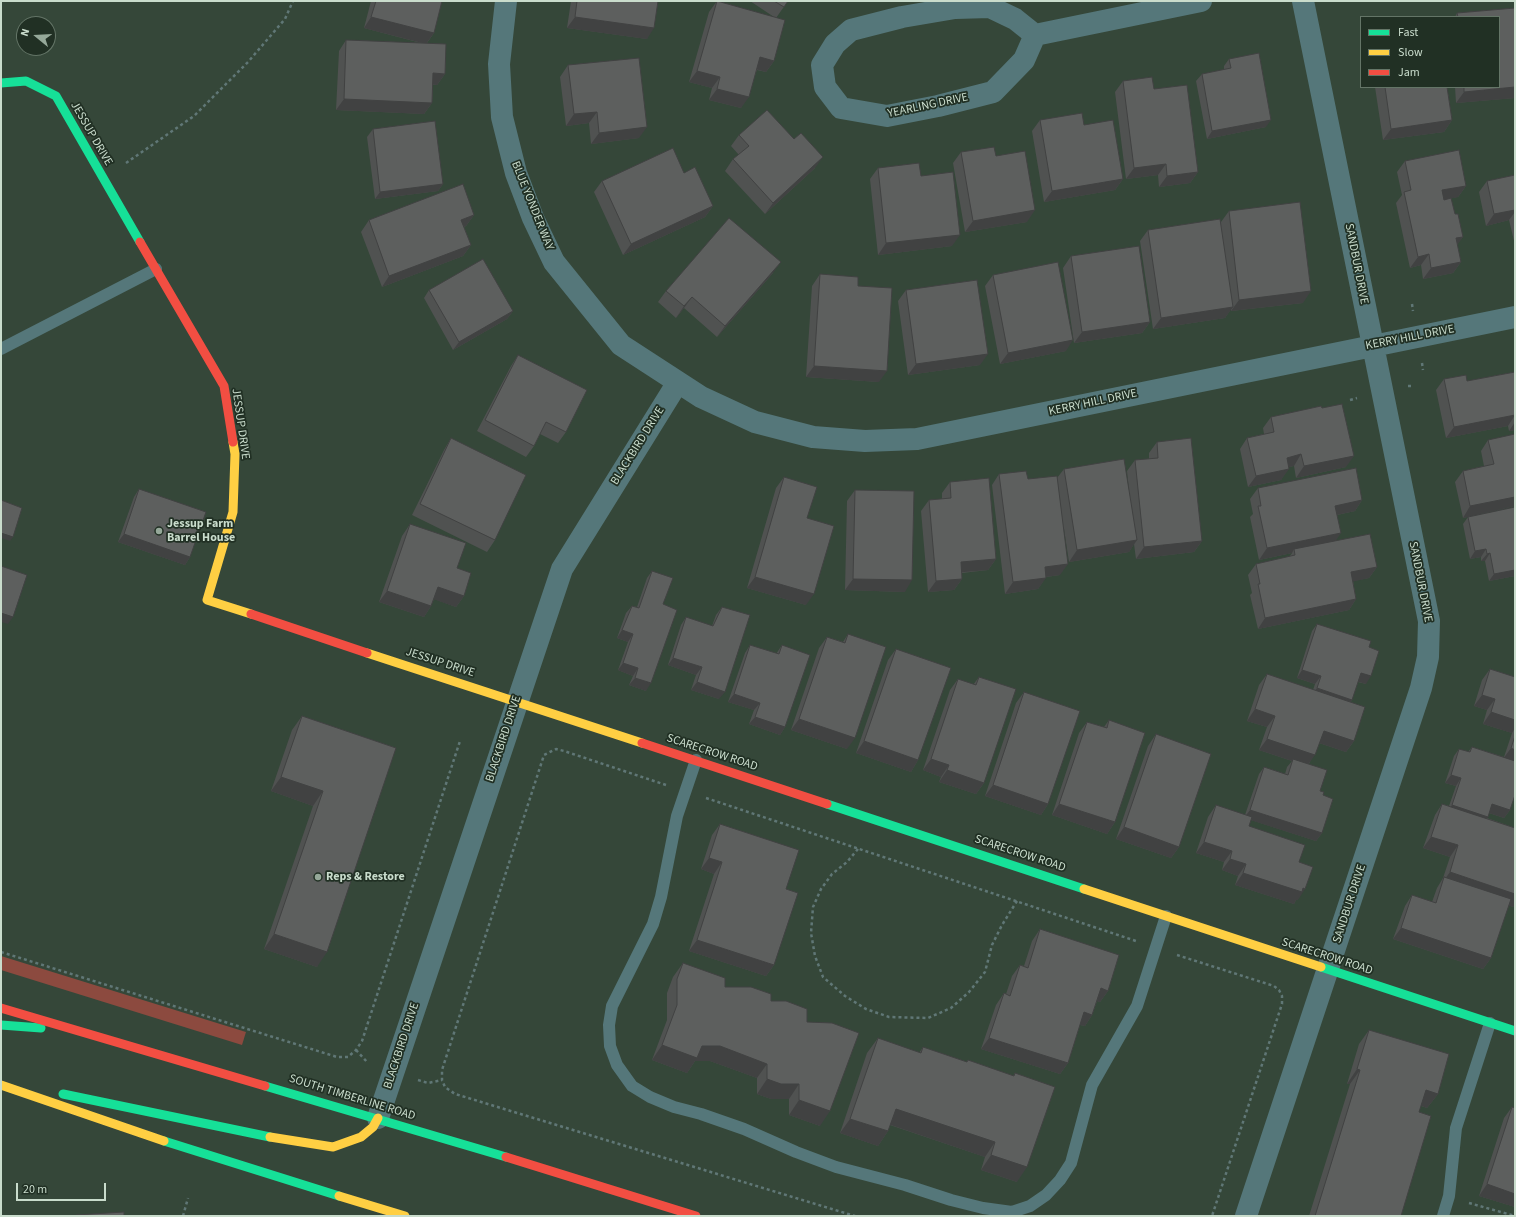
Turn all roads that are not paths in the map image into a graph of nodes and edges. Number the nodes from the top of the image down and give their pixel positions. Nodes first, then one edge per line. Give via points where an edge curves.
1 (506, 1) edge
2 (1201, 1) edge
3 (1303, 1) edge
4 (1035, 35) junction
5 (1, 83) edge
6 (156, 269) junction
7 (1515, 317) edge
8 (1373, 346) junction
9 (1, 349) edge
10 (678, 382) junction
11 (517, 701) junction
12 (696, 760) junction
13 (1166, 916) junction
14 (1328, 970) junction
15 (1, 1008) edge
16 (1490, 1023) junction
17 (1, 1025) edge
18 (68, 1029) junction
19 (1515, 1031) edge
20 (1, 1081) edge
21 (1, 1086) edge
22 (378, 1118) junction
23 (405, 1216) edge
24 (696, 1216) edge
25 (1246, 1216) edge
26 (1443, 1216) edge

1 - 10 street, BLUE YONDER WAY via 499,64 502,117 516,173 534,218 554,262 621,345
2 - 4 street
3 - 8 street, SANDBUR DRIVE
4 - 4 street, YEARLING DRIVE via 1024,60 993,92 938,106 887,116 862,113 841,108 825,87 822,65 835,44 851,30 902,17 955,8 990,6 1015,19
5 - 6 street, JESSUP DRIVE via 26,81 56,96
6 - 9 lane
6 - 11 street, JESSUP DRIVE via 224,386 235,454 233,512 207,600
7 - 8 street, KERRY HILL DRIVE
8 - 10 street, KERRY HILL DRIVE via 917,439 865,441 814,437 755,422 701,397
8 - 14 street, SANDBUR DRIVE via 1429,621 1428,657 1421,688
10 - 11 street, BLACKBIRD DRIVE via 562,569
11 - 12 street, SCARECROW ROAD
11 - 22 street, BLACKBIRD DRIVE
12 - 13 street, SCARECROW ROAD
12 - 13 lane via 676,816 654,924 612,1006 609,1025 610,1046 617,1065 632,1086 650,1097 744,1129 836,1167 950,1200 1012,1212 1030,1206 1046,1195 1071,1163 1092,1086 1137,1006
13 - 14 street, SCARECROW ROAD
14 - 16 street, SCARECROW ROAD
14 - 25 street, SANDBUR DRIVE
15 - 18 street, SOUTH TIMBERLINE ROAD
16 - 19 street, SCARECROW ROAD
16 - 26 lane via 1456,1128 1448,1196
17 - 18 street
18 - 22 street, SOUTH TIMBERLINE ROAD
20 - 22 street via 282,1139 333,1147 361,1137 373,1127
21 - 23 street via 214,1158
22 - 24 street, SOUTH TIMBERLINE ROAD

